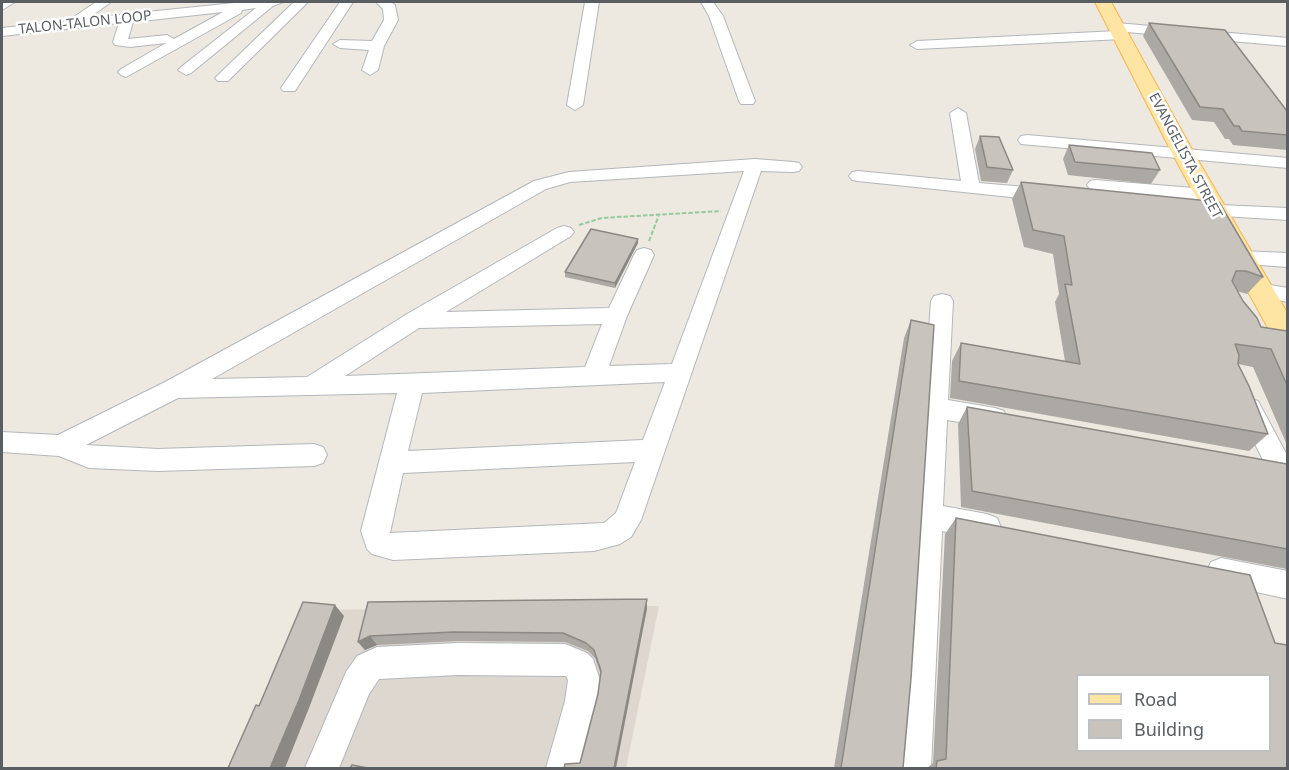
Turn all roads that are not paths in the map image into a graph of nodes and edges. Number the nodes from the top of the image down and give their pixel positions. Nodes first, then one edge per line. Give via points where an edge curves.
1 (8, 2) edge
2 (104, 2) edge
3 (204, 2) edge
4 (274, 2) edge
5 (301, 2) edge
6 (346, 2) edge
7 (382, 2) edge
8 (592, 2) edge
9 (707, 2) edge
10 (1103, 2) edge
11 (244, 5) junction
12 (2, 6) edge
13 (42, 11) dead end
14 (184, 12) junction
15 (127, 18) junction
16 (71, 24) junction
17 (39, 28) junction
18 (7, 31) edge
19 (1119, 31) junction
20 (167, 39) dead end
21 (1287, 42) edge
22 (340, 44) dead end
23 (917, 45) dead end
24 (377, 46) junction
25 (2, 47) edge
26 (186, 70) dead end
27 (370, 70) dead end
28 (126, 72) dead end
29 (223, 78) dead end
30 (289, 88) dead end
31 (747, 101) dead end
32 (575, 105) dead end
33 (958, 113) dead end
34 (1027, 140) dead end
35 (1183, 153) junction
36 (1287, 163) edge
37 (755, 165) junction
38 (793, 166) dead end
39 (858, 176) dead end
40 (971, 187) junction
41 (1092, 192) edge
42 (1064, 196) edge
43 (1210, 203) junction
44 (1287, 214) edge
45 (564, 232) road end
46 (644, 255) road end
47 (1240, 258) junction
48 (1287, 260) edge
49 (1258, 290) junction
50 (1287, 295) edge
51 (942, 301) dead end
52 (616, 316) junction
53 (415, 320) junction
54 (1258, 332) edge
55 (1287, 338) edge
56 (682, 372) junction
57 (593, 377) junction
58 (412, 384) junction
59 (312, 385) junction
60 (174, 389) junction
61 (1240, 390) edge
62 (936, 408) junction
63 (1016, 422) edge
64 (2, 442) edge
65 (60, 446) junction
66 (653, 450) junction
67 (314, 455) dead end
68 (393, 463) junction
69 (1246, 464) edge
70 (1285, 475) edge
71 (930, 516) junction
72 (1011, 532) edge
73 (1195, 567) edge
74 (1287, 585) edge
75 (322, 768) edge
76 (563, 768) edge
77 (914, 768) edge

1 - 12 street
2 - 16 street
3 - 14 street
4 - 11 street, TALON-TALON LOOP
4 - 26 street
5 - 29 street
6 - 30 street
7 - 24 street via 390,8 391,20
8 - 32 street
9 - 31 street via 716,16
10 - 19 main road, EVANGELISTA STREET
11 - 14 street, TALON-TALON LOOP
11 - 28 street
13 - 18 street
14 - 15 street, TALON-TALON LOOP
15 - 16 street, TALON-TALON LOOP
15 - 20 street via 120,42
16 - 17 street, TALON-TALON LOOP
17 - 18 street, TALON-TALON LOOP
17 - 25 street via 24,40
19 - 21 street
19 - 23 street
19 - 35 main road, EVANGELISTA STREET
22 - 24 street
24 - 27 street
33 - 40 street
34 - 35 street
35 - 36 street
35 - 43 main road, EVANGELISTA STREET
37 - 38 street
37 - 56 street
37 - 60 street via 569,177 540,185
39 - 40 street
40 - 42 street
41 - 43 street
43 - 44 street
43 - 47 main road, EVANGELISTA STREET
45 - 53 street
46 - 52 street
47 - 48 street
47 - 49 main road, EVANGELISTA STREET
49 - 50 street
49 - 55 main road, EVANGELISTA STREET
51 - 62 street
52 - 53 street
52 - 57 street
53 - 59 street
54 - 55 street
56 - 57 street
56 - 66 street
57 - 58 street
58 - 59 street
58 - 68 street
59 - 60 street
60 - 65 street
61 - 70 street
62 - 63 street
62 - 71 street
64 - 65 street
65 - 67 street via 89,457 158,460
66 - 68 street
66 - 68 street via 627,520 610,535 594,538 382,545 375,531
69 - 70 street
71 - 72 street
71 - 77 street
73 - 74 street
75 - 76 street via 357,683 368,667 377,663 459,659 565,660 582,670 581,701

